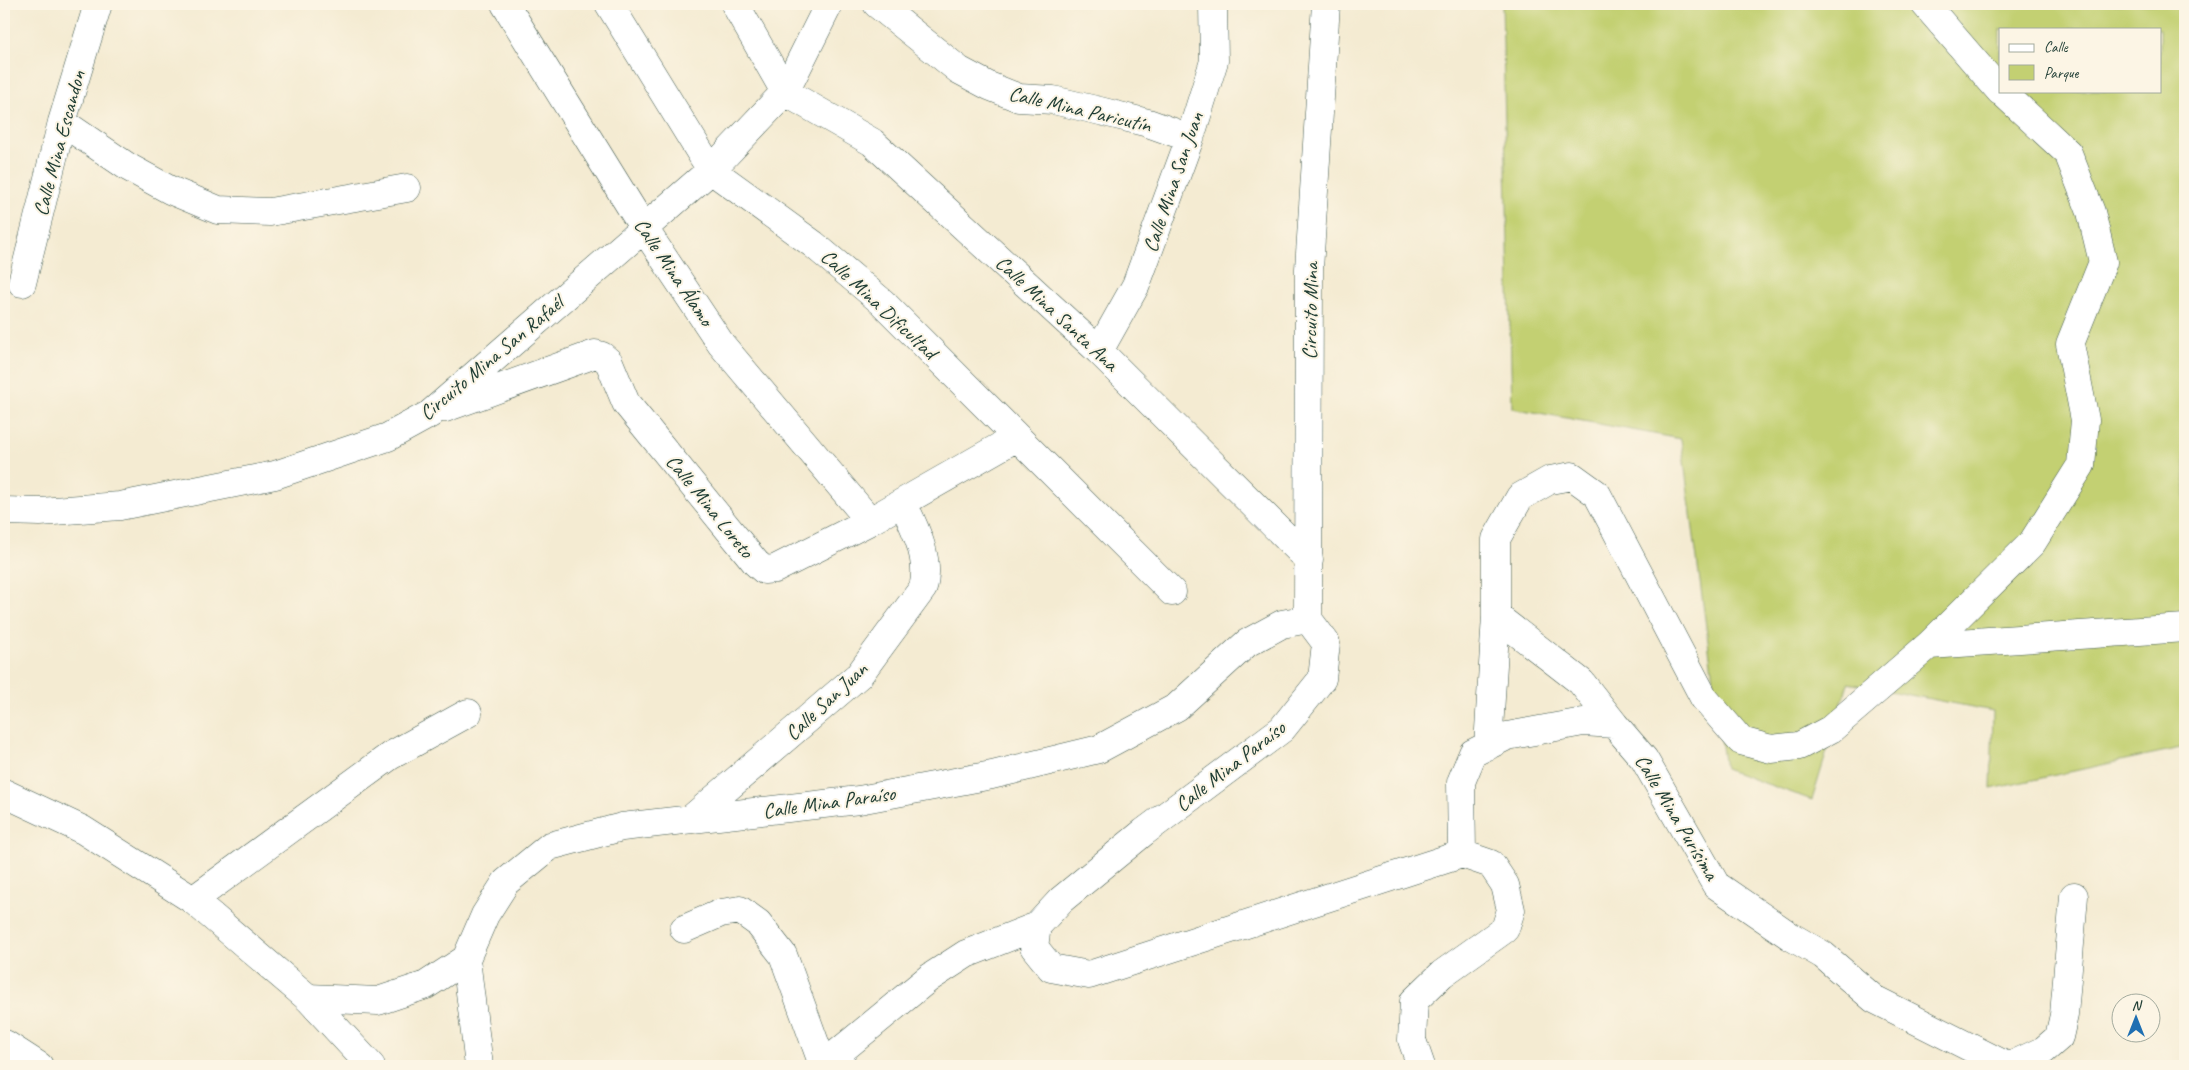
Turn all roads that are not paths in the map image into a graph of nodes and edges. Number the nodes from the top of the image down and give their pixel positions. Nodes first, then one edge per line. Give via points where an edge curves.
1 (98, 4) edge
2 (505, 4) edge
3 (609, 4) edge
4 (735, 4) edge
5 (829, 4) edge
6 (877, 4) edge
7 (1213, 4) edge
8 (1326, 4) edge
9 (1925, 4) edge
10 (1999, 90) edge
11 (785, 92) junction
12 (2001, 92) edge
13 (62, 122) junction
14 (1190, 138) junction
15 (711, 170) junction
16 (407, 188) dead end
17 (643, 227) junction
18 (22, 283) dead end
19 (1099, 351) junction
20 (430, 414) junction
21 (1017, 438) junction
22 (903, 504) junction
23 (4, 511) edge
24 (870, 521) junction
25 (1309, 560) junction
26 (1172, 592) dead end
27 (1496, 616) junction
28 (1308, 618) junction
29 (2185, 628) edge
30 (1930, 645) junction
31 (468, 713) dead end
32 (1614, 724) junction
33 (1488, 746) junction
34 (4, 793) edge
35 (691, 819) junction
36 (1462, 854) junction
37 (2074, 896) dead end
38 (193, 900) junction
39 (1037, 926) junction
40 (684, 929) dead end
41 (466, 959) junction
42 (308, 998) junction
43 (6, 1044) dead end
44 (39, 1066) edge
45 (371, 1066) edge
46 (479, 1066) edge
47 (822, 1066) edge
48 (1421, 1066) edge
49 (2009, 1066) edge

1 - 13 street, Calle Mina Escandon
2 - 17 street, Calle Mina Álamo
3 - 15 street, Calle Mina Dificultad
4 - 11 street
5 - 11 street, Circuito Mina San Rafaél
6 - 14 street, Calle Mina Paricutín via 959,70 989,86 1019,98 1053,100 1096,110
7 - 14 street, Calle Mina San Juan via 1214,61
8 - 25 street, Circuito Mina via 1310,269
9 - 10 street
11 - 15 street, Circuito Mina San Rafaél
11 - 19 street, Calle Mina Santa Ana via 872,142
12 - 30 street via 2068,154 2091,212 2103,262 2070,344 2085,420 2081,465 2032,543
13 - 16 street via 128,167 170,190 218,210 270,212
13 - 18 street, Calle Mina Escandon
14 - 19 street, Calle Mina San Juan via 1136,285
15 - 17 street, Circuito Mina San Rafaél
15 - 21 street, Calle Mina Dificultad via 813,244 882,302
17 - 20 street, Circuito Mina San Rafaél
17 - 24 street, Calle Mina Álamo via 721,344
19 - 25 street, Calle Mina Santa Ana
20 - 23 street, Circuito Mina San Rafaél via 388,438 275,474 120,506 40,512
20 - 24 street, Calle Mina Loreto via 596,354 609,362 626,403 764,570 775,569
21 - 22 street, Calle Mina Loreto
21 - 26 street, Calle Mina Dificultad
22 - 24 street, Calle Mina Loreto
22 - 35 street, Calle San Juan via 918,534 926,577 923,588 859,675
25 - 28 street, Circuito Mina
27 - 30 street via 1496,539 1520,496 1550,480 1572,476 1597,494 1704,698 1741,741 1770,749 1800,746 1831,729
27 - 32 street, Calle Mina Purísima via 1582,682
27 - 33 street
28 - 35 street, Calle Mina Paraíso via 1282,624 1247,643 1177,707 1099,749 992,775 859,800
28 - 39 street, Calle Mina Paraíso via 1326,643 1322,679 1282,729 1137,838 1061,900
29 - 30 street
31 - 38 street via 390,756
32 - 33 street via 1583,722 1507,736
32 - 49 street, Calle Mina Purísima via 1644,758 1716,885 1823,955 1874,999
33 - 36 street via 1473,753 1461,782
34 - 38 street via 83,830
35 - 41 street, Calle Mina Paraíso via 622,827 550,846 506,882 485,915
36 - 39 street via 1089,975 1051,968 1034,947
36 - 48 street via 1491,864 1505,885 1511,910 1505,929 1442,974 1414,1001 1412,1040
37 - 49 street via 2064,1015 2059,1037 2044,1050
38 - 42 street
39 - 47 street via 966,954 929,978
40 - 47 street via 720,913 740,910 758,923 783,955
41 - 42 street via 426,985 378,1001
41 - 46 street
42 - 45 street
43 - 44 street

